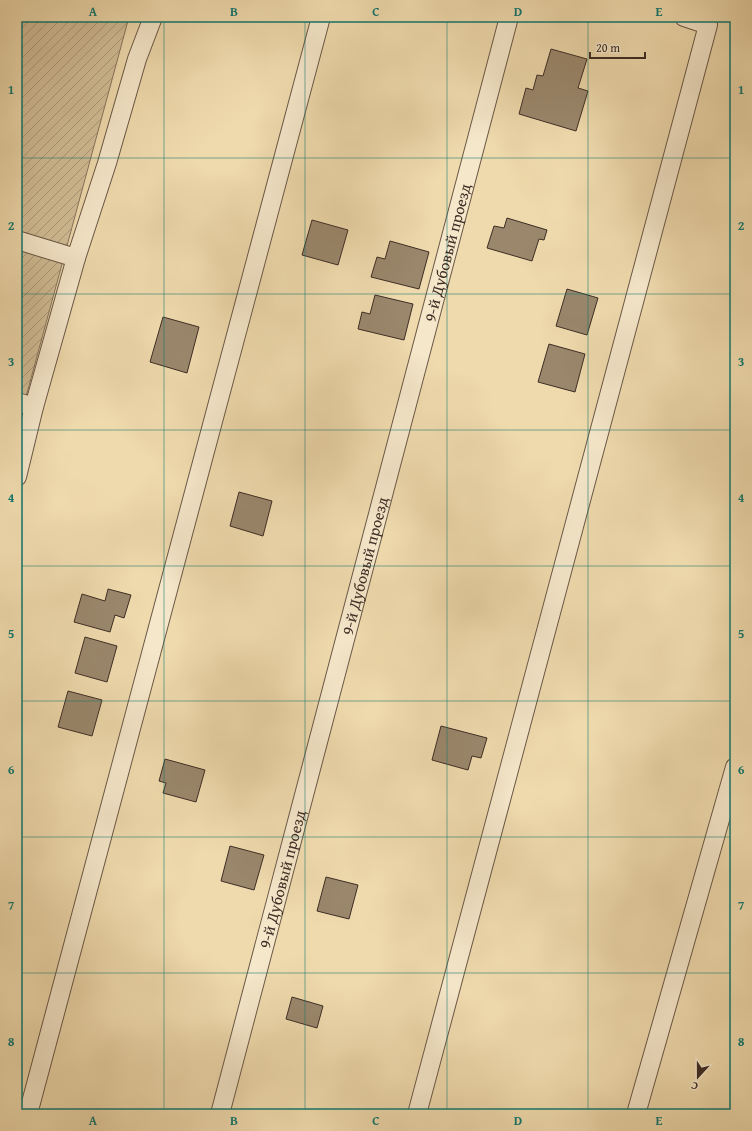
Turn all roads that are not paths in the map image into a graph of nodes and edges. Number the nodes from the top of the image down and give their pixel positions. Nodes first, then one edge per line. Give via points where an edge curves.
1 (153, 17) edge
2 (321, 17) edge
3 (509, 17) edge
4 (684, 17) edge
5 (17, 240) edge
6 (76, 258) junction
7 (17, 402) edge
8 (34, 407) junction
9 (17, 477) edge
10 (735, 767) edge
11 (28, 1114) edge
12 (220, 1114) edge
13 (417, 1114) edge
14 (636, 1114) edge

1 - 6 street via 137,59
2 - 11 street
3 - 12 street, 9-й Дубовый проезд
4 - 13 street via 708,25
5 - 6 street
6 - 8 street
7 - 8 street
8 - 9 street
10 - 14 street

